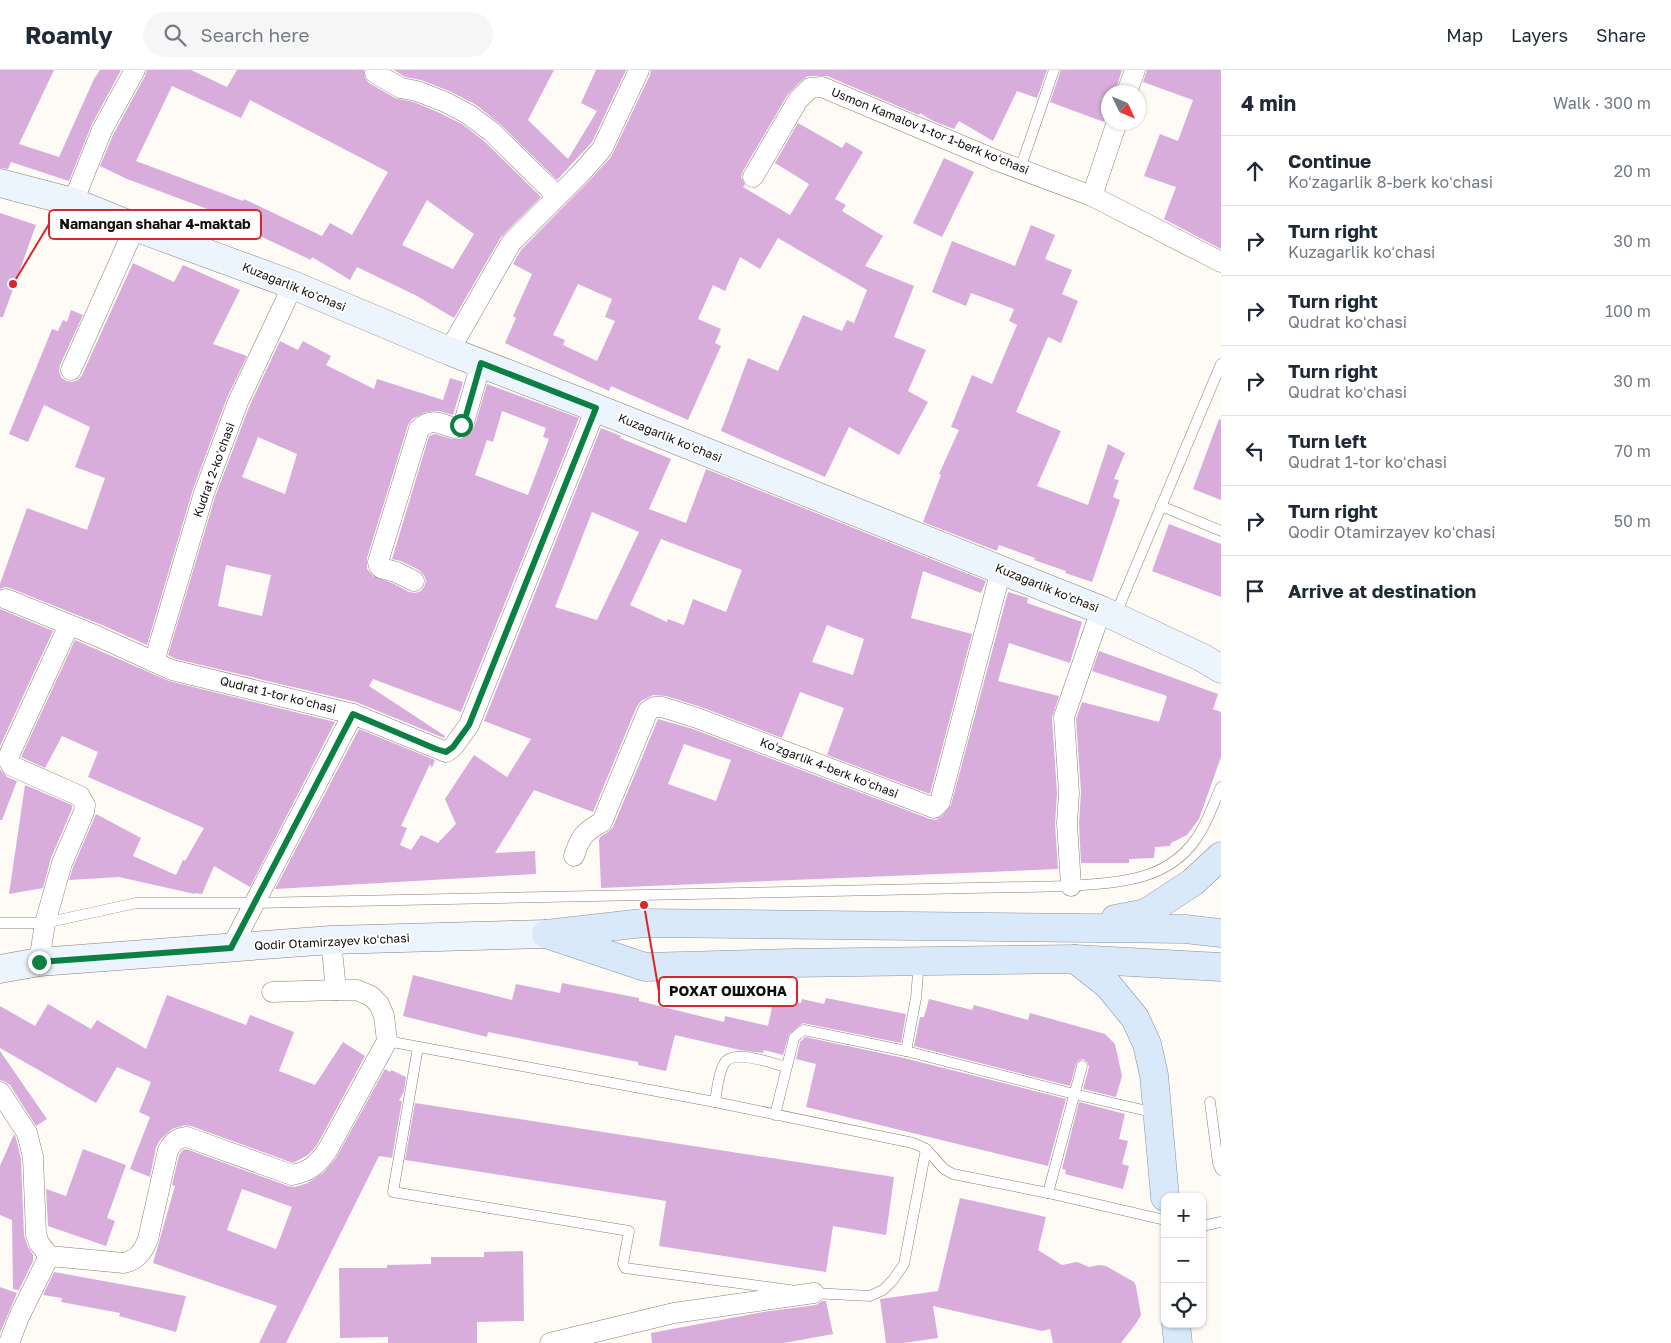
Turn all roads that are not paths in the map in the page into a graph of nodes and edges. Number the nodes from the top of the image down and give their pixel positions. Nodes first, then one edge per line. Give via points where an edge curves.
1 (135, 70) edge
2 (639, 70) edge
3 (1054, 70) edge
4 (1135, 70) edge
5 (375, 72) dead end
6 (1130, 85) edge
7 (1114, 130) edge
8 (1020, 169) junction
9 (753, 177) dead end
10 (0, 183) edge
11 (557, 196) junction
12 (1092, 196) junction
13 (72, 202) junction
14 (135, 227) junction
15 (1221, 262) edge
16 (293, 285) junction
17 (449, 351) junction
18 (481, 363) junction
19 (1221, 364) edge
20 (71, 370) dead end
21 (596, 408) junction
22 (1161, 506) junction
23 (1221, 531) edge
24 (1001, 570) junction
25 (414, 581) dead end
26 (6, 599) dead end
27 (1108, 613) junction
28 (70, 625) junction
29 (154, 662) junction
30 (1221, 670) edge
31 (353, 714) junction
32 (1221, 787) edge
33 (574, 856) dead end
34 (1221, 856) edge
35 (1072, 886) junction
36 (254, 903) junction
37 (0, 923) edge
38 (45, 923) junction
39 (1009, 928) junction
40 (1061, 928) junction
41 (1221, 933) edge
42 (546, 934) junction
43 (332, 940) junction
44 (231, 948) junction
45 (1074, 958) junction
46 (1008, 959) junction
47 (919, 961) junction
48 (39, 962) junction
49 (1221, 967) edge
50 (0, 969) edge
51 (336, 990) junction
52 (272, 992) dead end
53 (387, 1041) junction
54 (418, 1047) junction
55 (906, 1052) junction
56 (1082, 1066) dead end
57 (786, 1067) junction
58 (0, 1092) edge
59 (1074, 1094) junction
60 (714, 1102) junction
61 (1210, 1102) dead end
62 (1157, 1113) junction
63 (775, 1115) junction
64 (926, 1149) junction
65 (1221, 1170) edge
66 (1048, 1193) junction
67 (1165, 1193) edge
68 (1161, 1219) edge
69 (1221, 1222) edge
70 (1206, 1225) edge
71 (50, 1256) junction
72 (814, 1293) junction
73 (9, 1343) edge
74 (550, 1343) edge

1 - 13 street via 102,130
2 - 11 street via 602,149
3 - 8 lane
4 - 6 street
5 - 11 street via 401,88 468,114 492,132
7 - 12 street
8 - 9 street, Usmon Kamalov 1-tor 1-berk koʻchasi via 822,87 810,88 798,100
8 - 12 street, Usmon Kamalov 1-tor 1-berk koʻchasi
10 - 13 street, Kuzagarlik koʻchasi
11 - 17 street via 511,243
12 - 15 street, Usmon Kamalov 1-tor 1-berk koʻchasi
13 - 14 street, Kuzagarlik koʻchasi
14 - 16 street, Kuzagarlik koʻchasi
14 - 20 street
16 - 17 street, Kuzagarlik koʻchasi
16 - 29 street, Kudrat 2-koʻchasi via 238,402 204,493
17 - 18 street, Kuzagarlik koʻchasi
18 - 21 street, Kuzagarlik koʻchasi
18 - 25 street via 461,425 455,428 434,422 419,429 378,562 381,568
19 - 22 lane
21 - 24 street, Kuzagarlik koʻchasi
21 - 31 street via 469,725 453,747 446,752 436,749
22 - 23 lane
22 - 27 lane
24 - 27 street, Kuzagarlik koʻchasi
24 - 33 street, Koʻzgarlik 4-berk koʻchasi via 940,802 934,808 697,718 654,707 648,711 602,822 580,838
26 - 28 street, Qudrat 1-tor koʻchasi
27 - 30 street, Kuzagarlik koʻchasi via 1203,658
27 - 35 street via 1064,717
28 - 29 street, Qudrat 1-tor koʻchasi
28 - 38 street via 9,761 12,766 80,796 86,804 62,863
29 - 31 street, Qudrat 1-tor koʻchasi via 172,670
31 - 36 street, Qudrat 1-tor koʻchasi
32 - 35 lane via 1197,838 1172,863 1145,877
34 - 40 main road via 1193,882 1146,913
35 - 36 lane
36 - 38 lane via 136,903
36 - 44 street, Qudrat 1-tor koʻchasi
37 - 38 lane
38 - 48 street
39 - 40 main road
39 - 42 main road via 643,923
39 - 46 main road
40 - 41 main road via 1185,929
42 - 43 street, Qodir Otamirzayev koʻchasi
42 - 47 main road via 645,967
43 - 44 street, Qodir Otamirzayev koʻchasi
43 - 51 street
44 - 48 street, Qodir Otamirzayev koʻchasi
45 - 46 main road
45 - 49 main road
45 - 62 main road via 1108,985 1135,1018 1147,1044
46 - 47 main road
47 - 55 lane
48 - 50 street, Qodir Otamirzayev koʻchasi
51 - 52 street
51 - 53 street via 358,990 379,1004
53 - 54 lane
53 - 71 street via 317,1165 292,1175 187,1137 179,1138 168,1150 148,1239 134,1260 124,1263
54 - 60 lane
54 - 72 lane via 393,1192 629,1231 625,1268
55 - 57 lane via 804,1030 794,1038
55 - 59 lane
56 - 59 lane
57 - 60 lane via 739,1055 731,1057 724,1062
57 - 63 lane
58 - 71 street via 27,1133 31,1145 36,1234 38,1243
59 - 62 lane
59 - 66 lane
60 - 63 lane
61 - 65 lane
62 - 67 main road
63 - 64 lane via 913,1143
64 - 66 lane via 944,1170 953,1174
64 - 72 lane via 904,1264 893,1280 870,1296
66 - 68 lane
69 - 70 lane
71 - 73 street
72 - 74 street via 674,1313

